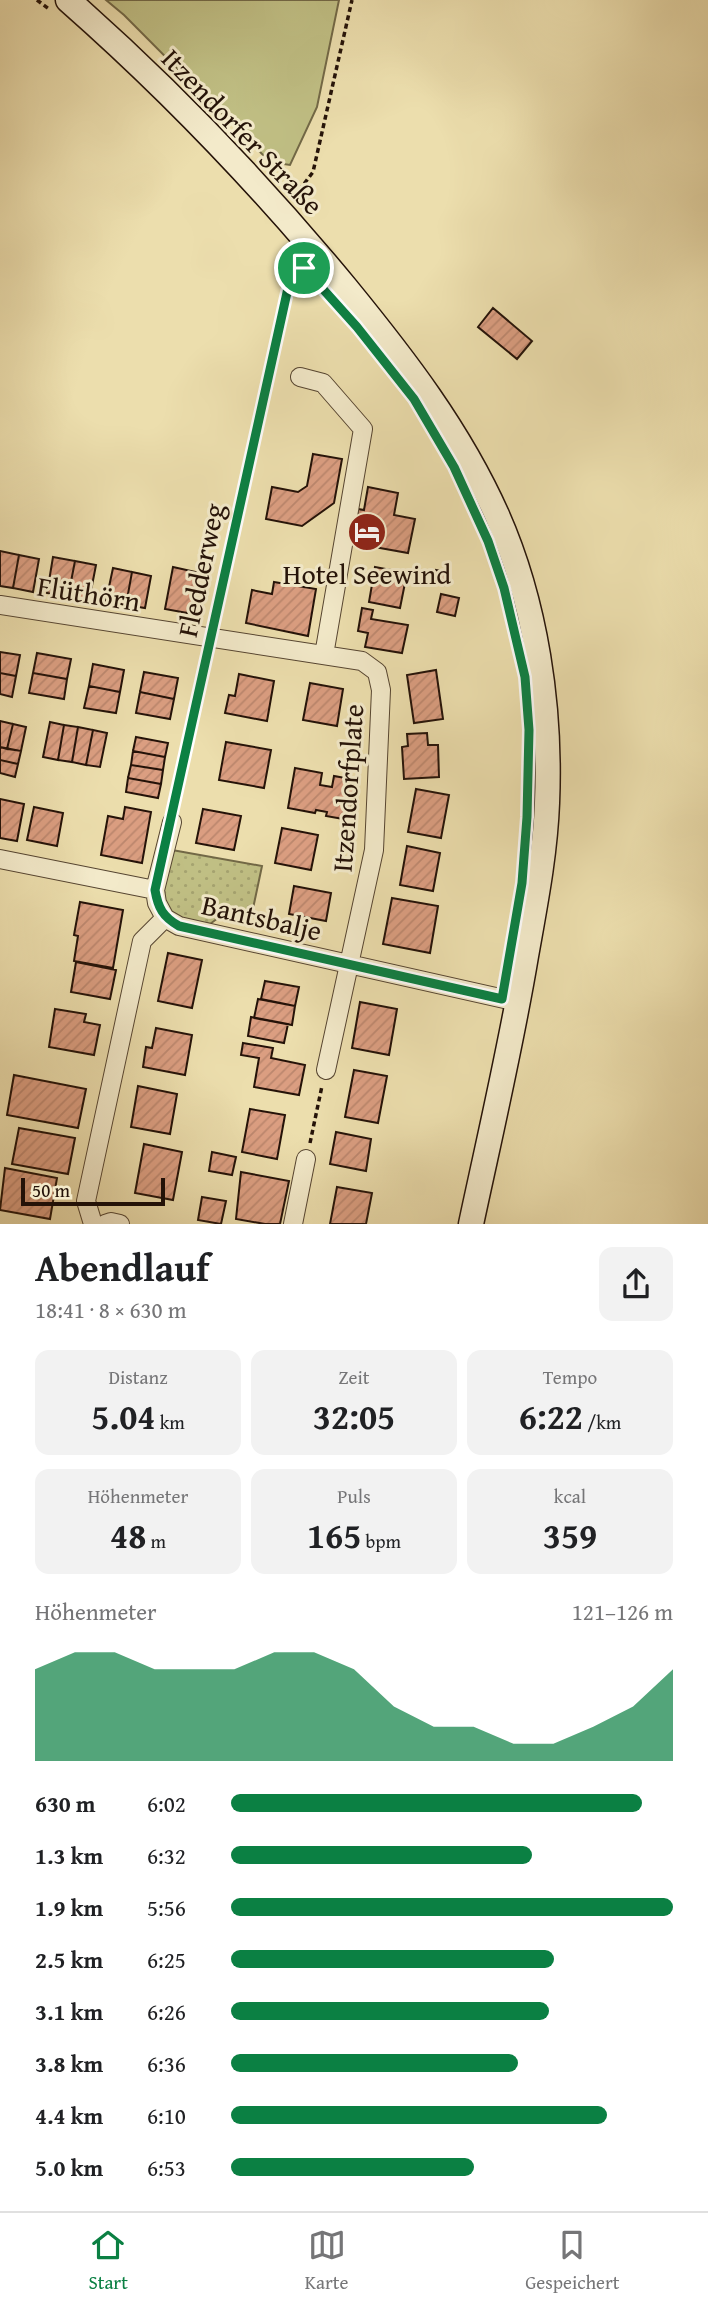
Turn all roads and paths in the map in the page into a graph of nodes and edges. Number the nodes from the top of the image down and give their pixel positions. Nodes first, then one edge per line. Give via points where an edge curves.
1 (37, 0) edge
2 (352, 0) edge
3 (60, 5) edge
4 (282, 213) junction
5 (304, 268) dead end
6 (300, 377) dead end
7 (0, 605) edge
8 (212, 640) junction
9 (324, 655) junction
10 (172, 822) joint
11 (0, 859) edge
12 (155, 890) junction
13 (165, 918) junction
14 (350, 964) junction
15 (518, 1002) junction
16 (326, 1070) joint
17 (306, 1159) joint
18 (93, 1224) edge
19 (105, 1224) edge
20 (120, 1224) edge
21 (292, 1224) edge
22 (471, 1224) edge

1 - 3 path
2 - 4 path via 313,172
3 - 4 street, Itzendorfer Straße via 143,68
4 - 15 street, Itzendorfer Straße via 435,402 463,446 516,566 530,616 547,731 540,878
5 - 8 path, Fledderweg via 290,279
6 - 9 street via 323,383 363,429
7 - 8 street, Flüthörn
8 - 9 street, Itzendorfplate
8 - 10 path, Fledderweg
9 - 14 street, Itzendorfplate via 362,661 377,672 381,690 374,850
10 - 12 street
11 - 12 street
12 - 13 street
13 - 14 street, Bantsbalje via 179,926
13 - 18 street via 142,941 86,1201
14 - 15 street, Bantsbalje
14 - 16 street, Bantsbalje
15 - 22 street, Itzendorfer Straße
16 - 17 path
17 - 21 street
19 - 20 street

